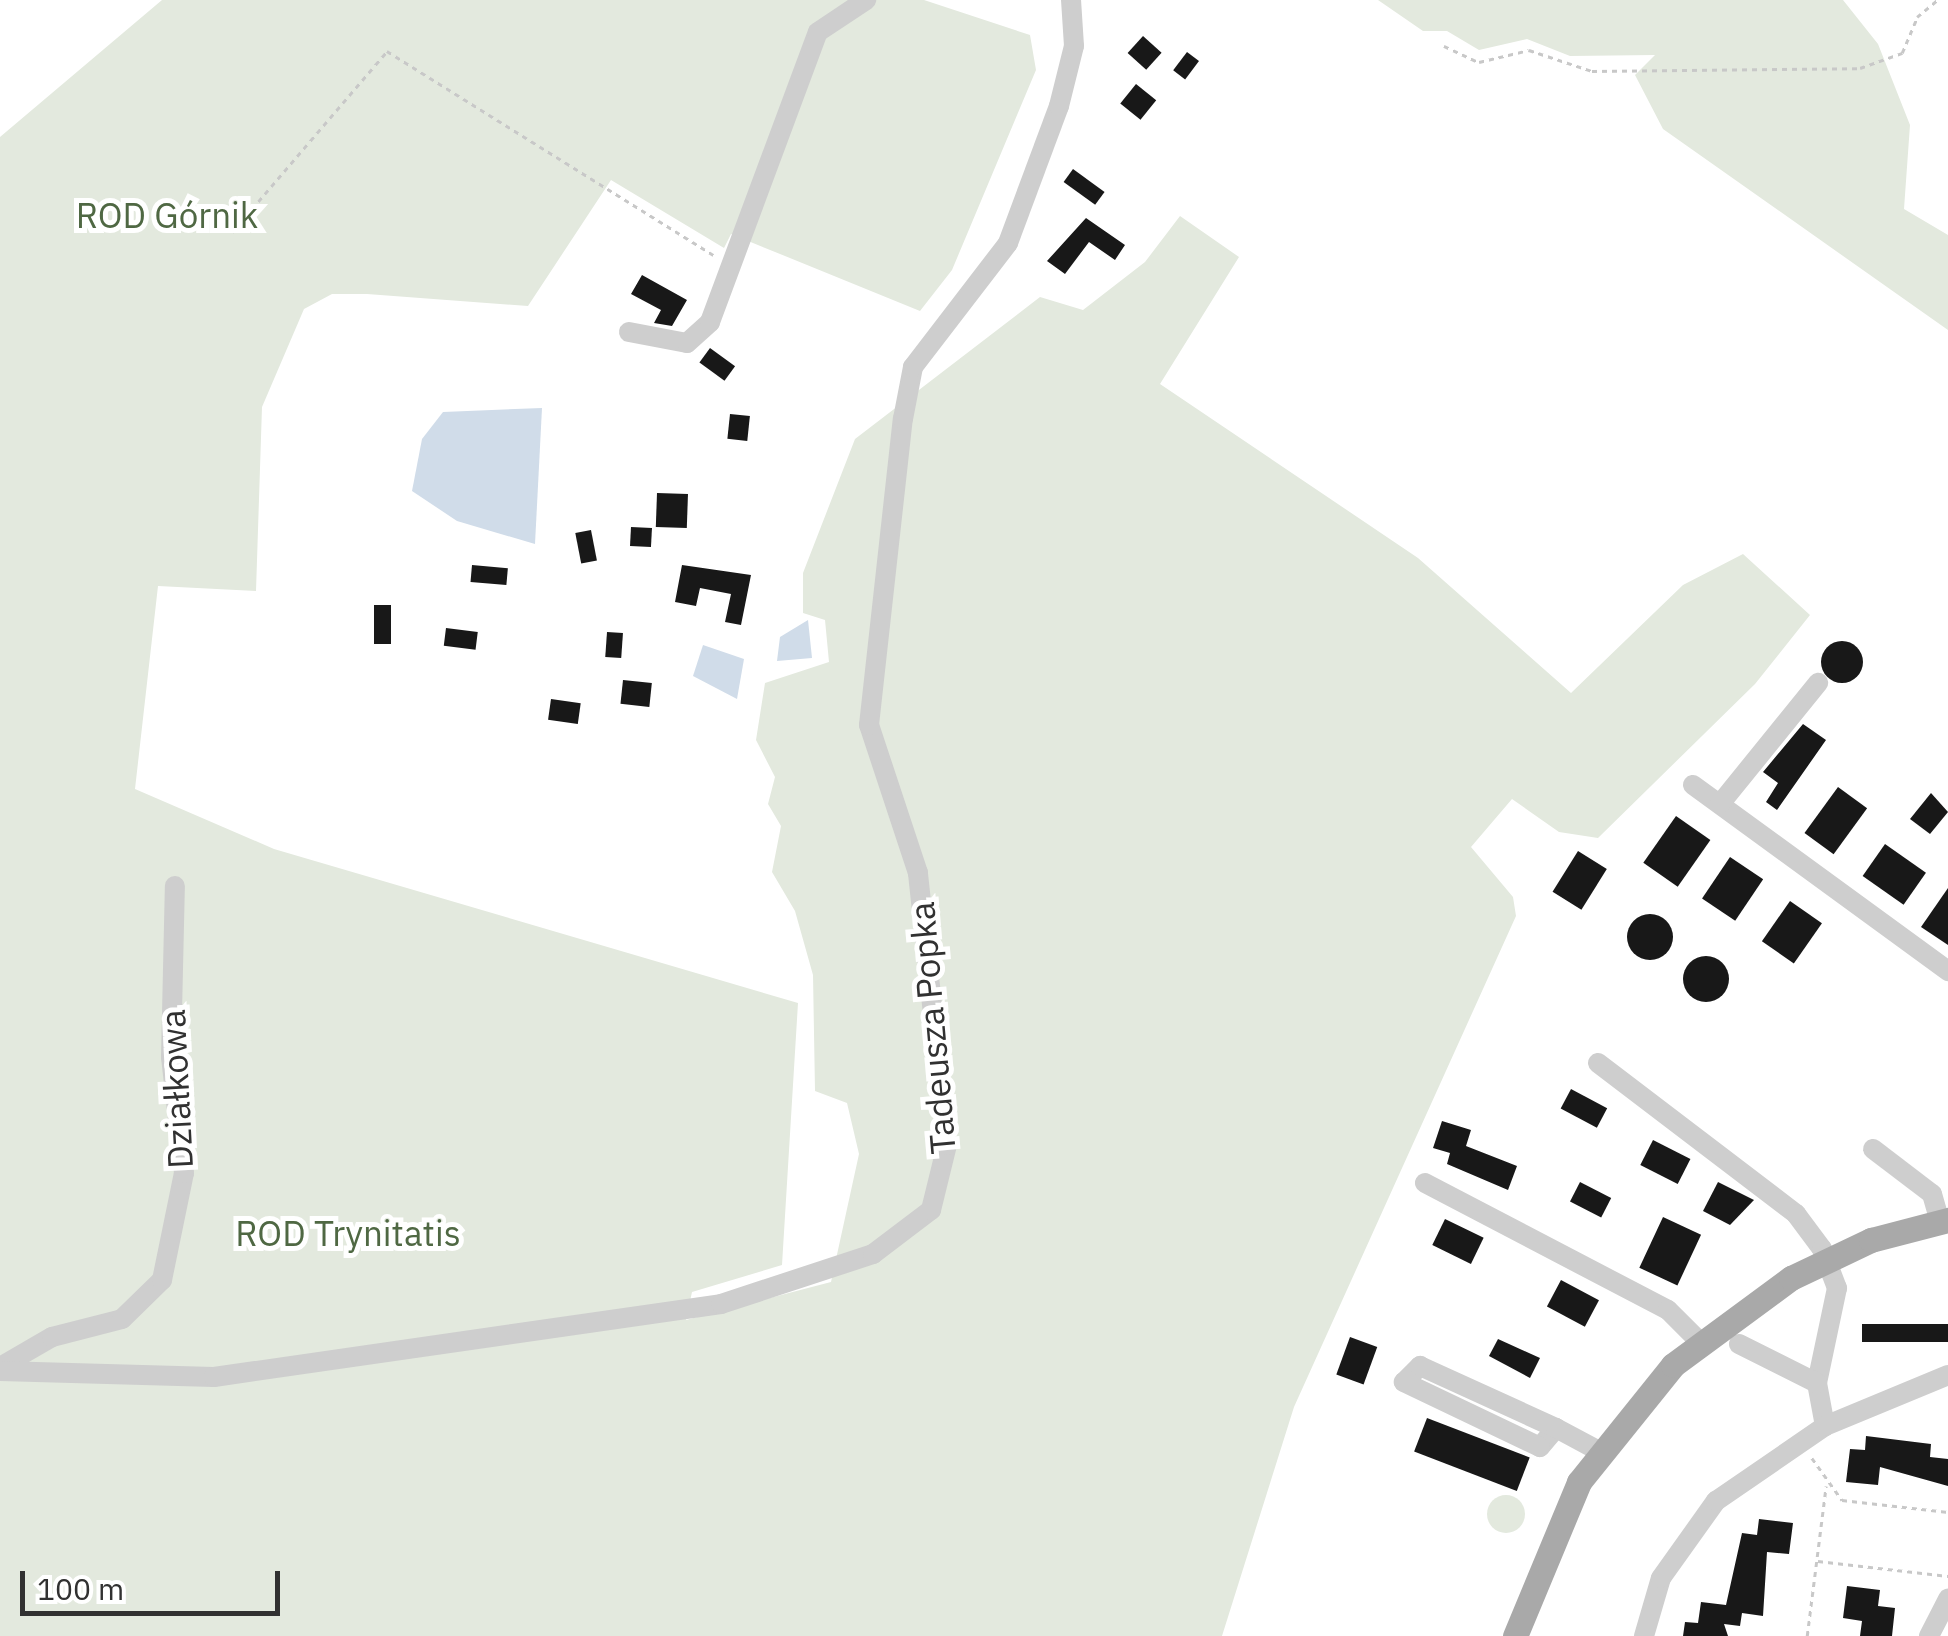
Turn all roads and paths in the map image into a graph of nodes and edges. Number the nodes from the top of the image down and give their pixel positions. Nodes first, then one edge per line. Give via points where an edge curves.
1 (866, 0) edge
2 (1071, 0) edge
3 (1937, 0) edge
4 (1444, 46) dead end
5 (232, 232) dead end
6 (734, 264) junction
7 (629, 332) dead end
8 (1818, 683) dead end
9 (1693, 785) dead end
10 (1720, 804) junction
11 (176, 886) dead end
12 (1948, 971) edge
13 (1598, 1063) dead end
14 (1873, 1149) dead end
15 (1425, 1182) dead end
16 (1944, 1221) edge
17 (1826, 1261) junction
18 (1699, 1340) junction
19 (1739, 1344) dead end
20 (0, 1369) edge
21 (1948, 1375) edge
22 (1817, 1383) junction
23 (1825, 1426) junction
24 (1556, 1428) junction
25 (1802, 1439) junction
26 (1598, 1451) junction
27 (1826, 1485) junction
28 (1948, 1512) edge
29 (1816, 1560) junction
30 (1948, 1576) edge
31 (1948, 1599) edge
32 (1515, 1636) edge
33 (1644, 1636) edge
34 (1807, 1636) edge
35 (1929, 1636) edge

1 - 6 street via 818,32
2 - 20 street, Tadeusza Popka via 1074,46 1059,106 1008,243 913,367 903,419 869,725 918,874 947,1146 931,1210 873,1254 720,1304 214,1377
3 - 4 path via 1917,16 1902,53 1860,68 1592,71 1529,50 1479,62
5 - 6 path via 387,51
6 - 7 street via 710,322 687,343
8 - 10 street
9 - 10 street
10 - 12 street
11 - 20 street, Działkowa via 170,1057 184,1172 162,1280 122,1319 52,1337
13 - 17 street via 1796,1214
14 - 16 street via 1932,1194
15 - 18 street via 1668,1310
16 - 17 main road
17 - 18 main road
17 - 22 street via 1837,1313
18 - 26 main road
19 - 22 street
21 - 23 street
22 - 23 street
23 - 25 street
24 - 24 street via 1420,1366 1404,1382 1540,1448
24 - 26 street
25 - 27 path
25 - 33 street via 1716,1501 1661,1578
26 - 32 main road via 1559,1517
27 - 28 path via 1842,1500
27 - 29 path
29 - 30 path
29 - 34 path
31 - 35 street

